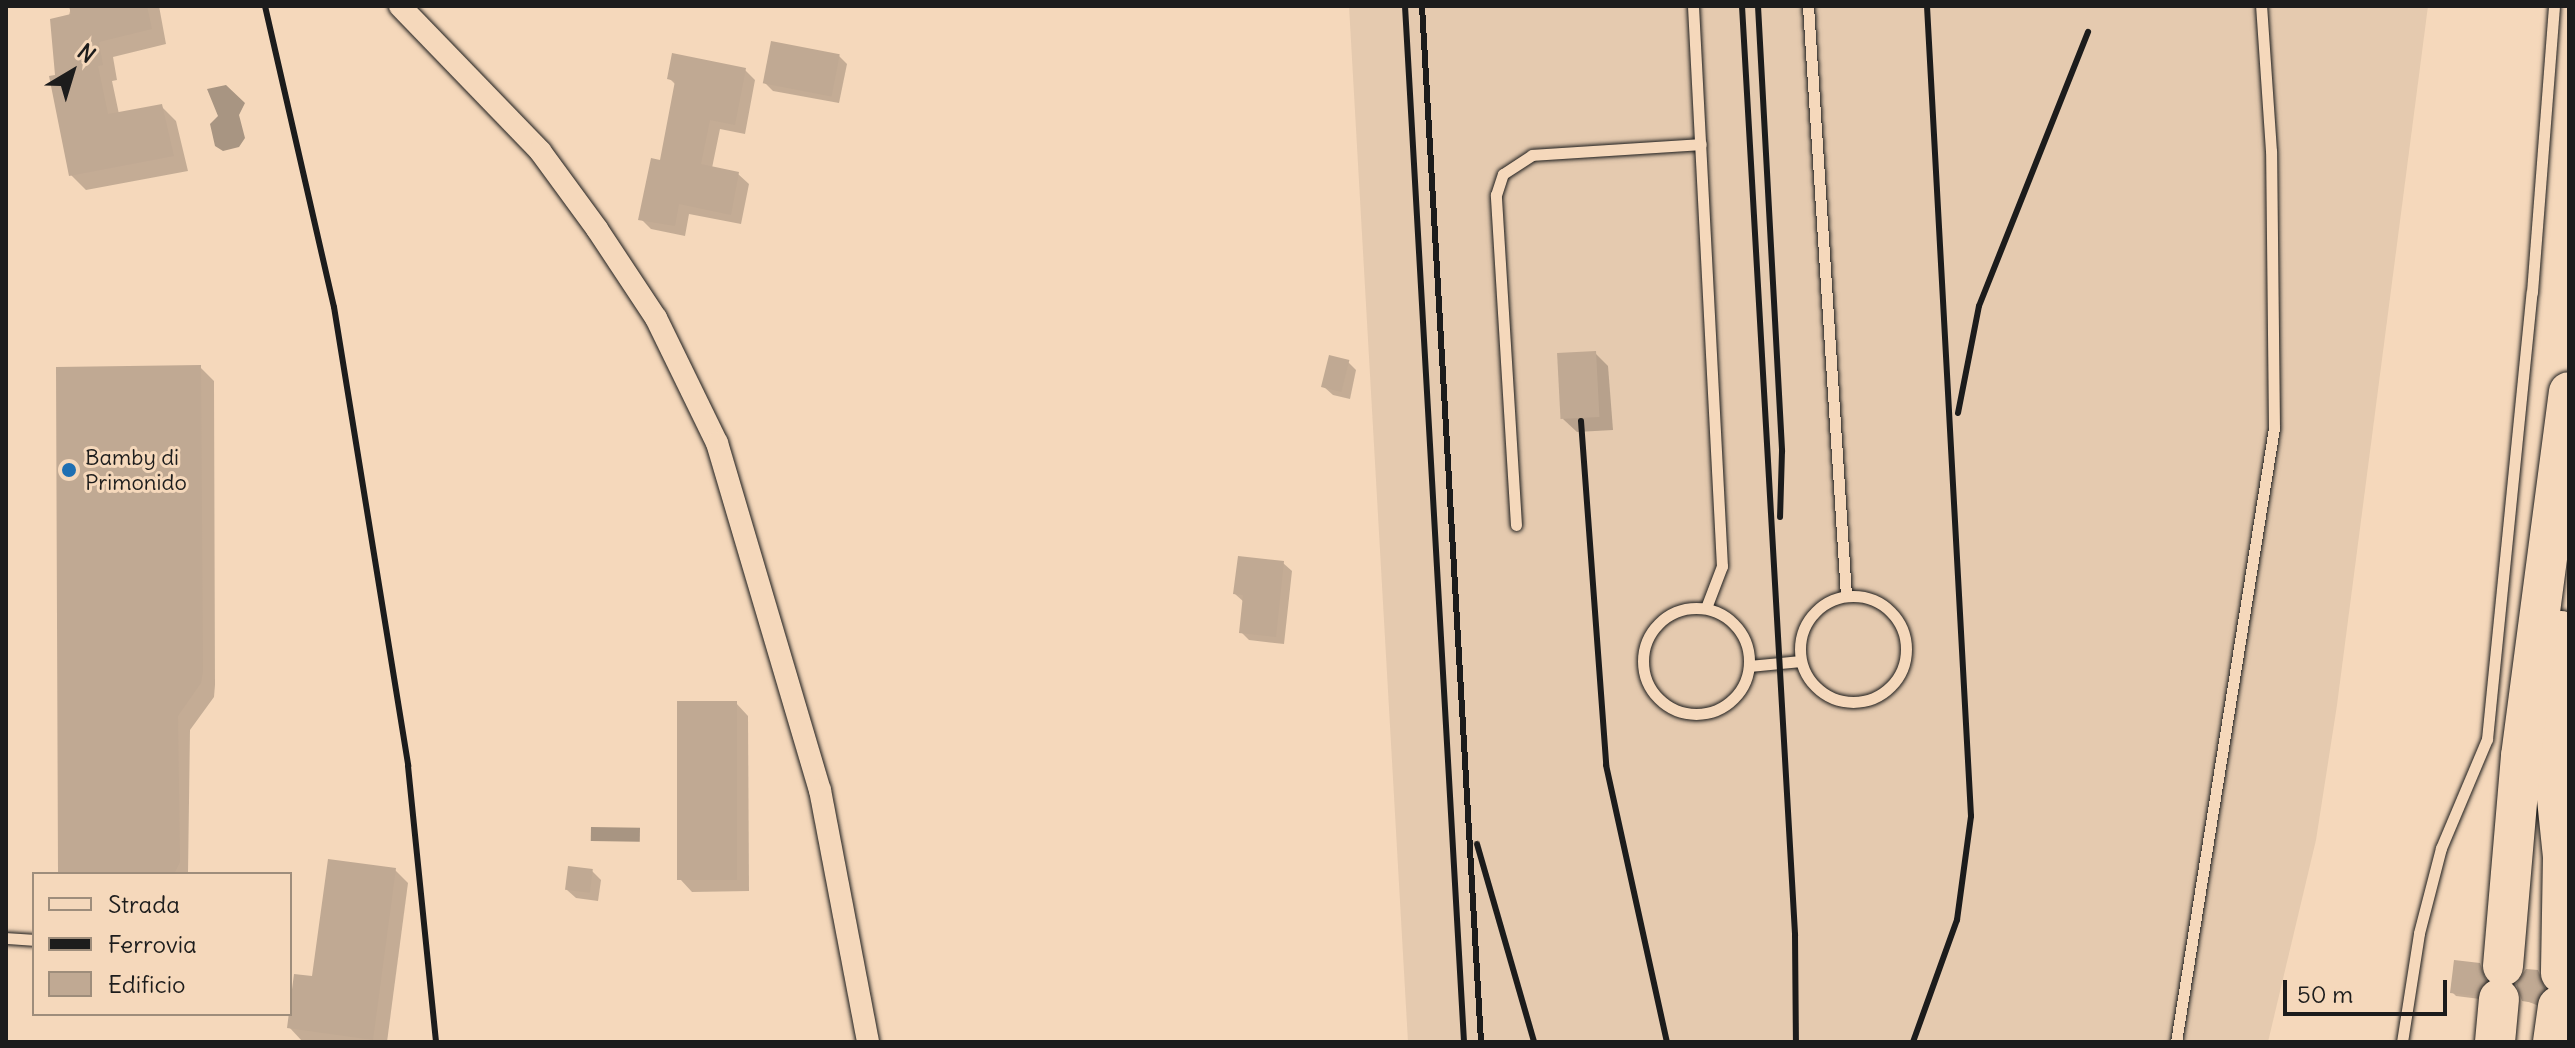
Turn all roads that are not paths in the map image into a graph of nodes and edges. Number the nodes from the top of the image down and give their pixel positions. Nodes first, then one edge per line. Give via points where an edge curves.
1 (400, 6) edge
2 (1693, 6) edge
3 (1808, 6) edge
4 (2261, 6) edge
5 (2554, 6) edge
6 (1701, 144) junction
7 (2569, 392) edge
8 (1516, 525) dead end
9 (2569, 564) edge
10 (1846, 596) junction
11 (1706, 608) junction
12 (2561, 631) junction
13 (1801, 661) junction
14 (1749, 666) junction
15 (2569, 754) edge
16 (6, 938) edge
17 (32, 940) edge
18 (2557, 1007) edge
19 (868, 1042) edge
20 (2176, 1042) edge
21 (2402, 1042) edge
22 (2495, 1042) edge

1 - 19 street via 540,151 597,229 656,318 717,443 820,790
2 - 6 lane
3 - 10 lane
4 - 20 lane via 2271,151 2274,428
5 - 21 lane via 2532,292 2487,739 2441,848 2419,933
6 - 8 lane via 1532,155 1503,174 1496,195
6 - 11 lane via 1722,566
7 - 22 highway via 2521,756
9 - 12 highway
10 - 13 lane via 1815,612 1805,626
10 - 13 lane via 1864,597 1894,614 1907,646 1898,679 1870,700 1836,700 1820,691
11 - 14 lane via 1734,623
11 - 14 lane via 1673,612 1648,635 1643,669 1653,692 1672,709 1706,713 1735,697
12 - 15 highway via 2560,724
12 - 18 highway via 2546,716 2563,856
13 - 14 lane
16 - 17 lane

